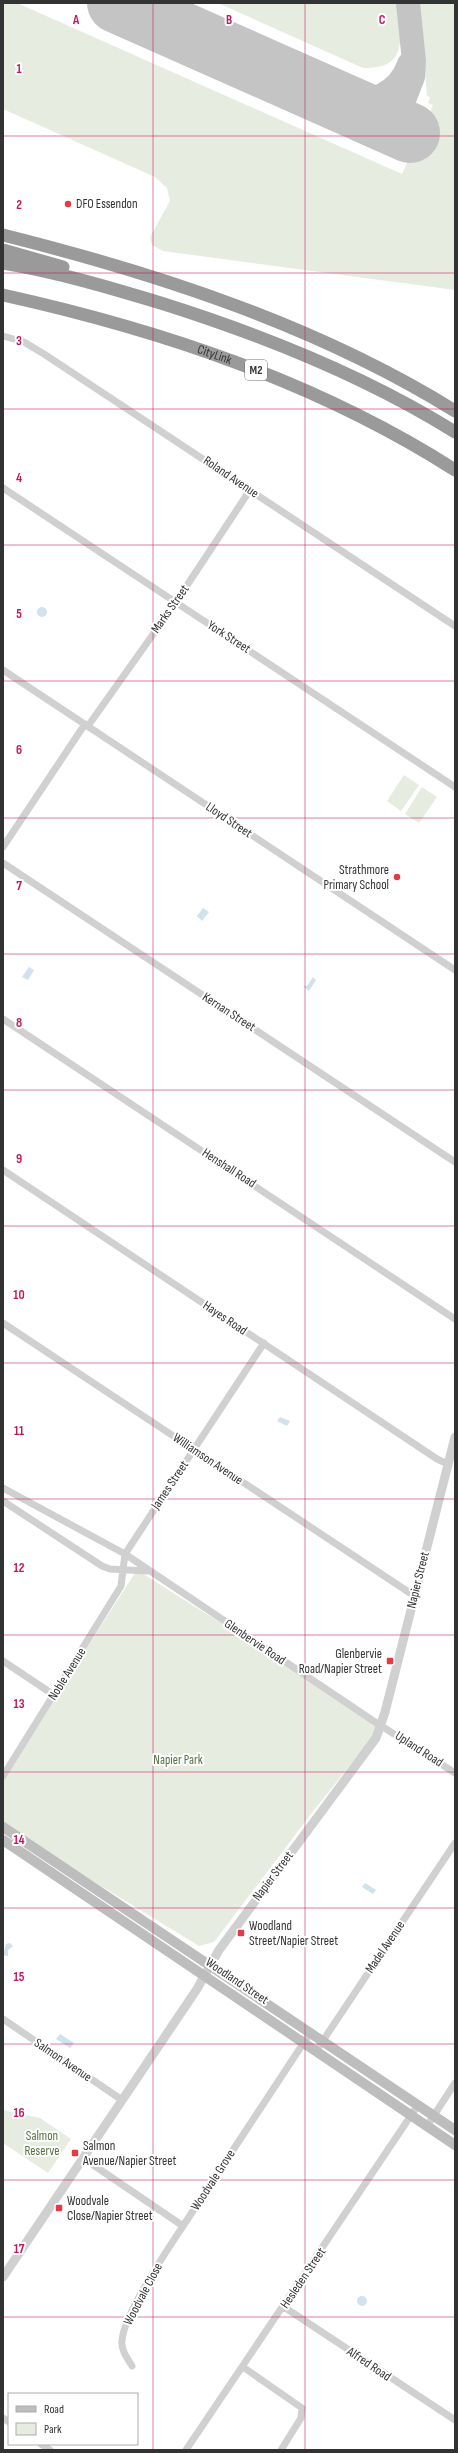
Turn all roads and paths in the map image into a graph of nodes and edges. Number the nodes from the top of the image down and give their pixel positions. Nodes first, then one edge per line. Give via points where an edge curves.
1 (3, 234) edge
2 (3, 250) edge
3 (3, 263) edge
4 (130, 294) junction
5 (3, 295) edge
6 (3, 300) edge
7 (44, 304) junction
8 (3, 336) edge
9 (455, 411) edge
10 (455, 432) edge
11 (455, 470) edge
12 (3, 488) edge
13 (250, 490) junction
14 (176, 602) junction
15 (455, 626) edge
16 (3, 670) edge
17 (87, 725) junction
18 (455, 787) edge
19 (3, 848) edge
20 (3, 863) edge
21 (455, 970) edge
22 (3, 1019) edge
23 (455, 1162) edge
24 (3, 1170) edge
25 (455, 1319) edge
26 (3, 1323) edge
27 (264, 1343) junction
28 (455, 1437) edge
29 (194, 1450) junction
30 (448, 1464) junction
31 (3, 1488) edge
32 (3, 1501) edge
33 (125, 1554) junction
34 (124, 1569) junction
35 (149, 1572) junction
36 (414, 1595) junction
37 (3, 1661) edge
38 (54, 1695) junction
39 (382, 1725) junction
40 (455, 1773) edge
41 (3, 1776) edge
42 (3, 1827) edge
43 (3, 1840) edge
44 (455, 1843) edge
45 (73, 1874) junction
46 (67, 1883) junction
47 (210, 1965) junction
48 (205, 1975) junction
49 (3, 2019) edge
50 (310, 2033) junction
51 (322, 2041) junction
52 (303, 2042) junction
53 (316, 2051) junction
54 (455, 2083) edge
55 (122, 2100) junction
56 (418, 2106) junction
57 (411, 2116) junction
58 (433, 2116) junction
59 (427, 2126) junction
60 (455, 2130) edge
61 (455, 2146) edge
62 (83, 2158) junction
63 (183, 2226) junction
64 (3, 2277) edge
65 (284, 2307) junction
66 (132, 2366) dead end
67 (243, 2367) junction
68 (455, 2420) edge
69 (186, 2450) edge
70 (281, 2450) edge

1 - 9 highway via 189,289 290,327 393,376
2 - 4 highway via 56,265
3 - 4 highway via 66,276
4 - 10 highway via 277,343 363,382
5 - 7 highway, CityLink / M2
6 - 7 highway
7 - 11 highway, CityLink / M2 via 106,319 245,365 336,405
8 - 13 street, Roland Avenue via 24,342 44,354
12 - 14 street, York Street
13 - 14 street, Marks Street
13 - 15 street, Roland Avenue
14 - 17 street, Marks Street
14 - 18 street, York Street
16 - 17 street, Lloyd Street
17 - 19 street, Marks Street
17 - 21 street, Lloyd Street
20 - 23 street, Kernan Street
22 - 25 street, Henshall Road
24 - 27 street, Hayes Road
26 - 29 street, Williamson Avenue
27 - 29 street, James Street
27 - 30 street, Hayes Road
28 - 30 street, Napier Street
29 - 33 street, James Street
29 - 36 street, Williamson Avenue
30 - 36 street, Napier Street
31 - 33 street, Glenbervie Road
32 - 34 street, Glenbervie Road via 102,1566
33 - 34 street, James Street
33 - 35 street, Glenbervie Road
34 - 35 street, Glenbervie Road
34 - 38 street, Noble Avenue via 121,1586
35 - 39 street, Glenbervie Road
36 - 39 street, Napier Street
37 - 38 street
38 - 41 street, Noble Avenue
39 - 40 street, Upland Road
39 - 47 street, Napier Street via 367,1751 241,1919
42 - 45 main road, Woodland Street
43 - 46 main road, Woodland Street
44 - 51 street, Madel Avenue
45 - 46 main road
45 - 47 main road, Woodland Street
46 - 48 main road, Woodland Street
47 - 48 street, Napier Street
47 - 50 main road, Woodland Street
48 - 52 main road, Woodland Street
48 - 55 street, Napier Street
49 - 55 street, Salmon Avenue
50 - 51 main road, Woodland Street
50 - 52 street, Woodvale Grove
51 - 53 street, Madel Avenue
51 - 56 main road, Woodland Street
52 - 53 main road, Woodland Street
52 - 63 street, Woodvale Grove
53 - 57 main road, Woodland Street
54 - 58 street
55 - 62 street, Napier Street
56 - 57 street, Hesleden Street
56 - 58 main road, Woodland Street
57 - 59 main road, Woodland Street
57 - 65 street, Hesleden Street
58 - 59 street
58 - 60 main road, Woodland Street
59 - 61 main road, Woodland Street
62 - 63 street
62 - 64 street, Napier Street
63 - 66 street, Woodvale Close via 148,2282 122,2335 123,2349
65 - 67 street, Hesleden Street
65 - 68 street, Alfred Road
67 - 69 street, Hesleden Street
67 - 70 street via 302,2408 301,2418

